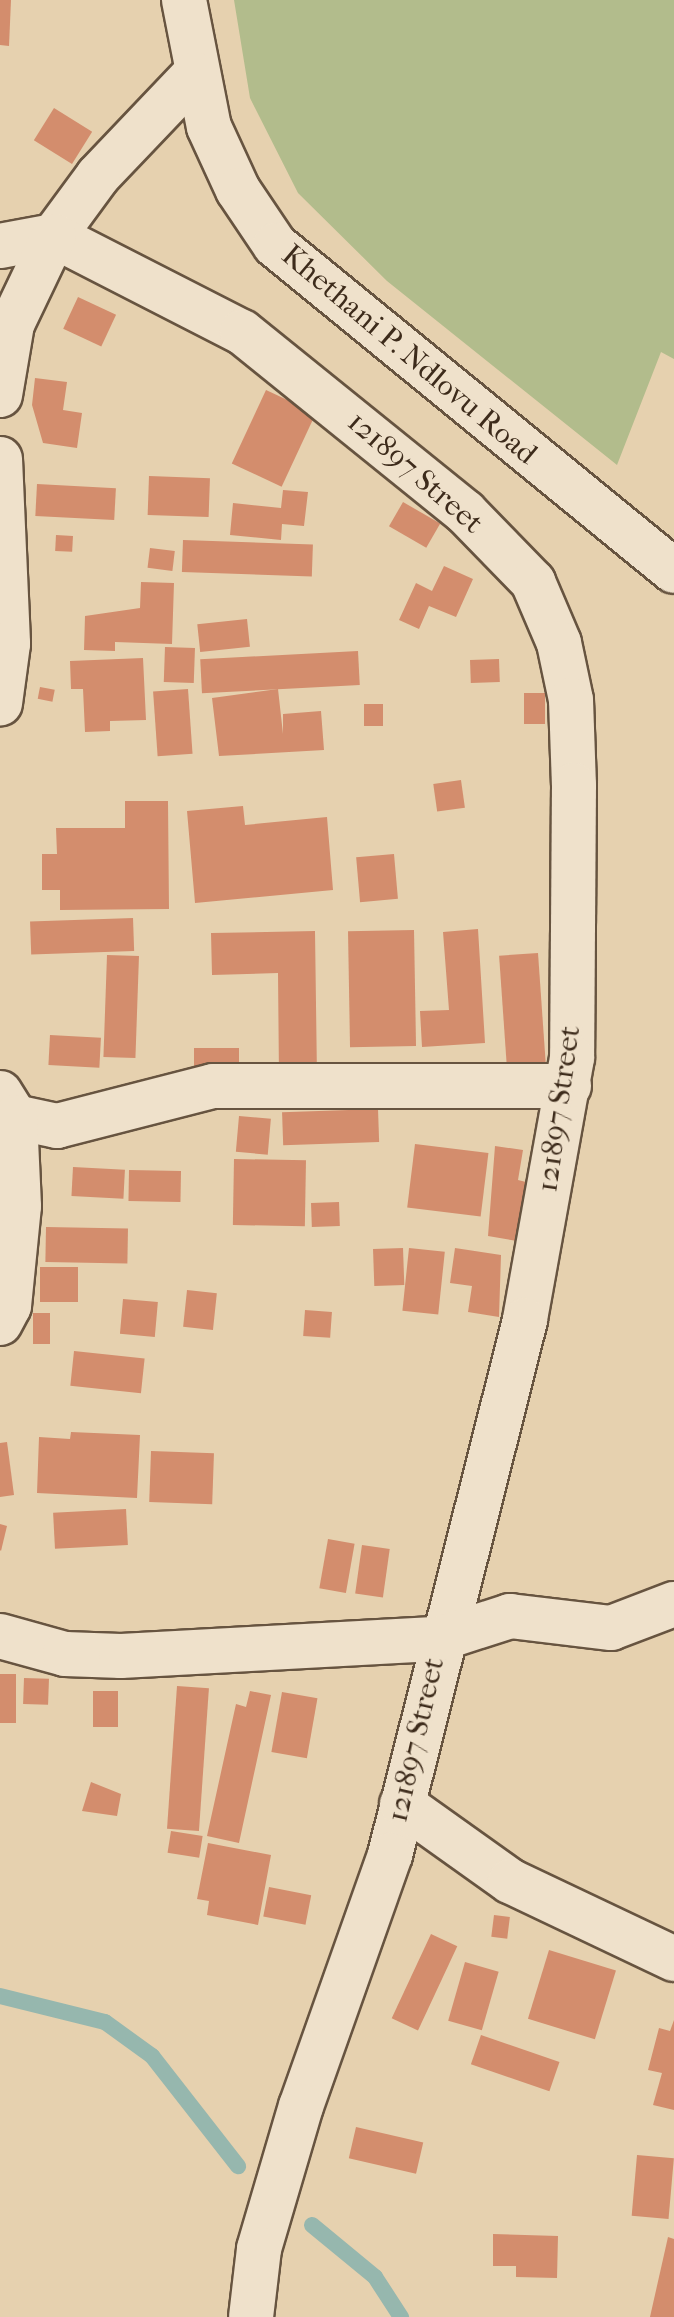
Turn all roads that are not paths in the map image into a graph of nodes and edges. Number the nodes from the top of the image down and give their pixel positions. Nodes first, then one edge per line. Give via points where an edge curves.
1 (184, 0) edge
2 (195, 74) junction
3 (54, 236) junction
4 (0, 246) edge
5 (0, 395) edge
6 (0, 459) edge
7 (674, 571) edge
8 (0, 703) edge
9 (569, 1086) junction
10 (8, 1105) edge
11 (0, 1323) edge
12 (674, 1604) edge
13 (0, 1636) edge
14 (439, 1639) junction
15 (402, 1804) junction
16 (674, 1959) edge
17 (251, 2317) edge

1 - 2 street, Khethani P. Ndlovu Road
2 - 3 street via 98,176
2 - 7 street, Khethani P. Ndlovu Road via 238,190 275,245
3 - 4 street
3 - 5 street via 12,324
3 - 9 street, 121897 Street via 242,332 465,512 533,582 559,643 571,700
6 - 8 street via 8,644
9 - 10 street via 213,1086 57,1126
9 - 14 street, 121897 Street via 525,1320
10 - 11 street via 19,1206 9,1306
12 - 14 street via 611,1628 510,1616
13 - 14 street via 65,1654 121,1656
14 - 15 street, 121897 Street
15 - 16 street via 510,1881
15 - 17 street, 121897 Street via 301,2106 259,2249

